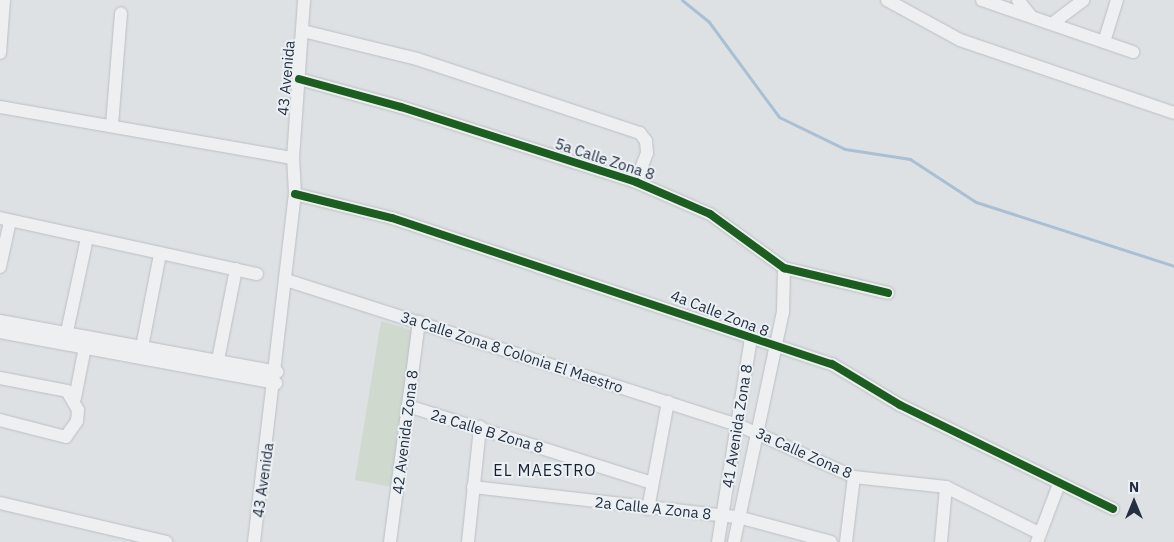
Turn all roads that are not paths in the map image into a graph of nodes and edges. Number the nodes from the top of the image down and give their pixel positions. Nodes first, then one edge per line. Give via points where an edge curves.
1 (4, 0) edge
2 (304, 0) edge
3 (887, 0) edge
4 (982, 0) edge
5 (1018, 0) edge
6 (1083, 0) edge
7 (1117, 0) edge
8 (121, 13) dead end
9 (1030, 15) junction
10 (1053, 23) junction
11 (303, 30) junction
12 (1104, 42) junction
13 (1133, 52) dead end
14 (0, 53) edge
15 (299, 79) junction
16 (0, 107) edge
17 (1174, 113) edge
18 (112, 126) junction
19 (293, 158) junction
20 (636, 182) junction
21 (295, 194) junction
22 (5, 220) edge
23 (87, 238) junction
24 (160, 254) junction
25 (0, 267) edge
26 (784, 268) junction
27 (236, 269) junction
28 (257, 274) dead end
29 (286, 280) junction
30 (888, 293) dead end
31 (0, 321) edge
32 (419, 322) junction
33 (0, 332) edge
34 (65, 338) junction
35 (751, 339) junction
36 (85, 347) junction
37 (772, 347) junction
38 (141, 351) junction
39 (217, 366) junction
40 (276, 377) junction
41 (0, 378) edge
42 (75, 398) junction
43 (668, 402) junction
44 (408, 406) junction
45 (0, 420) edge
46 (738, 425) junction
47 (480, 427) junction
48 (755, 431) junction
49 (854, 477) junction
50 (652, 483) junction
51 (1059, 484) junction
52 (473, 487) junction
53 (946, 488) junction
54 (0, 503) edge
55 (648, 509) junction
56 (1113, 509) dead end
57 (722, 515) junction
58 (738, 517) junction
59 (1038, 538) edge
60 (166, 542) edge
61 (254, 542) edge
62 (390, 542) edge
63 (468, 542) edge
64 (718, 542) edge
65 (734, 542) edge
66 (831, 542) edge
67 (846, 542) edge
68 (941, 542) edge

1 - 14 street
2 - 11 street, 43 Avenida
3 - 17 street via 960,40
4 - 9 street
5 - 9 street
6 - 10 street
7 - 12 street
8 - 18 street
9 - 10 street
10 - 12 street
11 - 15 street, 43 Avenida
11 - 20 street via 417,59 640,134 647,146
12 - 13 street
15 - 19 street, 43 Avenida
15 - 20 street, 5a Calle Zona 8 via 401,107
16 - 18 street
18 - 19 street
19 - 21 street, 43 Avenida
20 - 26 street, 5a Calle Zona 8 via 710,214
21 - 29 street, 43 Avenida
21 - 35 street, 4a Calle Zona 8 via 392,218 672,308
22 - 23 street
22 - 25 street
23 - 24 street
23 - 34 street
24 - 27 street
24 - 38 street
26 - 30 street, 5a Calle Zona 8
26 - 37 street, 41 Avenida Zona 8 via 783,312
27 - 28 street
27 - 39 street
29 - 32 street, 3a Calle Zona 8 Colonia El Maestro
29 - 40 street, 43 Avenida
31 - 34 street
32 - 43 street, 3a Calle Zona 8 Colonia El Maestro
32 - 44 street, 42 Avenida Zona 8
33 - 34 street
34 - 36 street
34 - 38 street
35 - 37 street, 4a Calle Zona 8
35 - 46 street, 41 Avenida Zona 8
36 - 38 street
36 - 42 street
37 - 48 street, 41 Avenida Zona 8
37 - 51 street, 4a Calle Zona 8 via 832,364 900,405
38 - 39 street
39 - 40 street
40 - 61 street, 43 Avenida
41 - 42 street via 67,391
42 - 45 street via 77,421 66,436
43 - 46 street, 3a Calle Zona 8 Colonia El Maestro
43 - 50 street
44 - 47 street, 2a Calle B Zona 8
44 - 62 street, 42 Avenida Zona 8
46 - 48 street, 3a Calle Zona 8
46 - 57 street, 41 Avenida Zona 8
47 - 50 street, 2a Calle B Zona 8
47 - 52 street
48 - 49 street, 3a Calle Zona 8
48 - 58 street, 41 Avenida Zona 8
49 - 53 street, 3a Calle Zona 8
49 - 67 street
50 - 55 street
51 - 56 street, 4a Calle Zona 8
51 - 59 street
52 - 55 street, 2a Calle A Zona 8
52 - 63 street
53 - 59 street, 3a Calle Zona 8
53 - 68 street
54 - 60 street
55 - 57 street, 2a Calle A Zona 8
57 - 58 street, 2a Calle A Zona 8
57 - 64 street, 41 Avenida Zona 8
58 - 65 street, 41 Avenida Zona 8
58 - 66 street, 2a Calle A Zona 8

